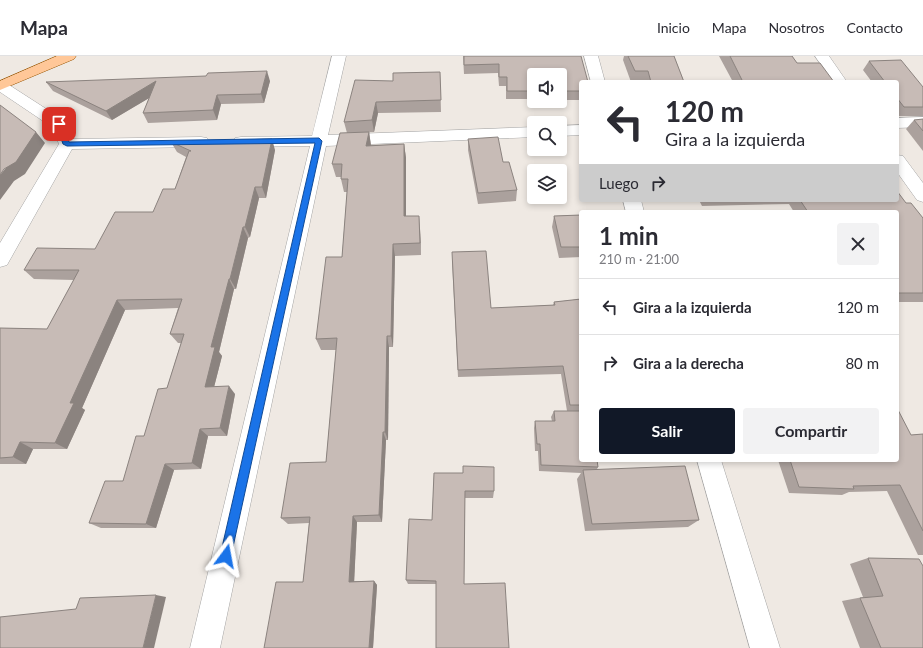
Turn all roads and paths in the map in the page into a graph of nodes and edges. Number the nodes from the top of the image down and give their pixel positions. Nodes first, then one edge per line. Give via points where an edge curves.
1 (69, 56) edge
2 (339, 56) edge
3 (591, 56) edge
4 (822, 56) edge
5 (597, 80) edge
6 (839, 80) edge
7 (0, 86) edge
8 (923, 122) edge
9 (899, 124) edge
10 (579, 130) edge
11 (567, 131) edge
12 (527, 132) edge
13 (319, 141) junction
14 (67, 144) junction
15 (899, 163) edge
16 (923, 196) edge
17 (0, 260) edge
18 (710, 462) edge
19 (205, 648) edge
20 (765, 648) edge

1 - 7 main road
2 - 13 street
3 - 5 street
4 - 6 street
7 - 14 street via 59,124
8 - 9 street
10 - 11 street
12 - 13 street
13 - 14 street
13 - 19 street
14 - 17 street
15 - 16 street
18 - 20 street

